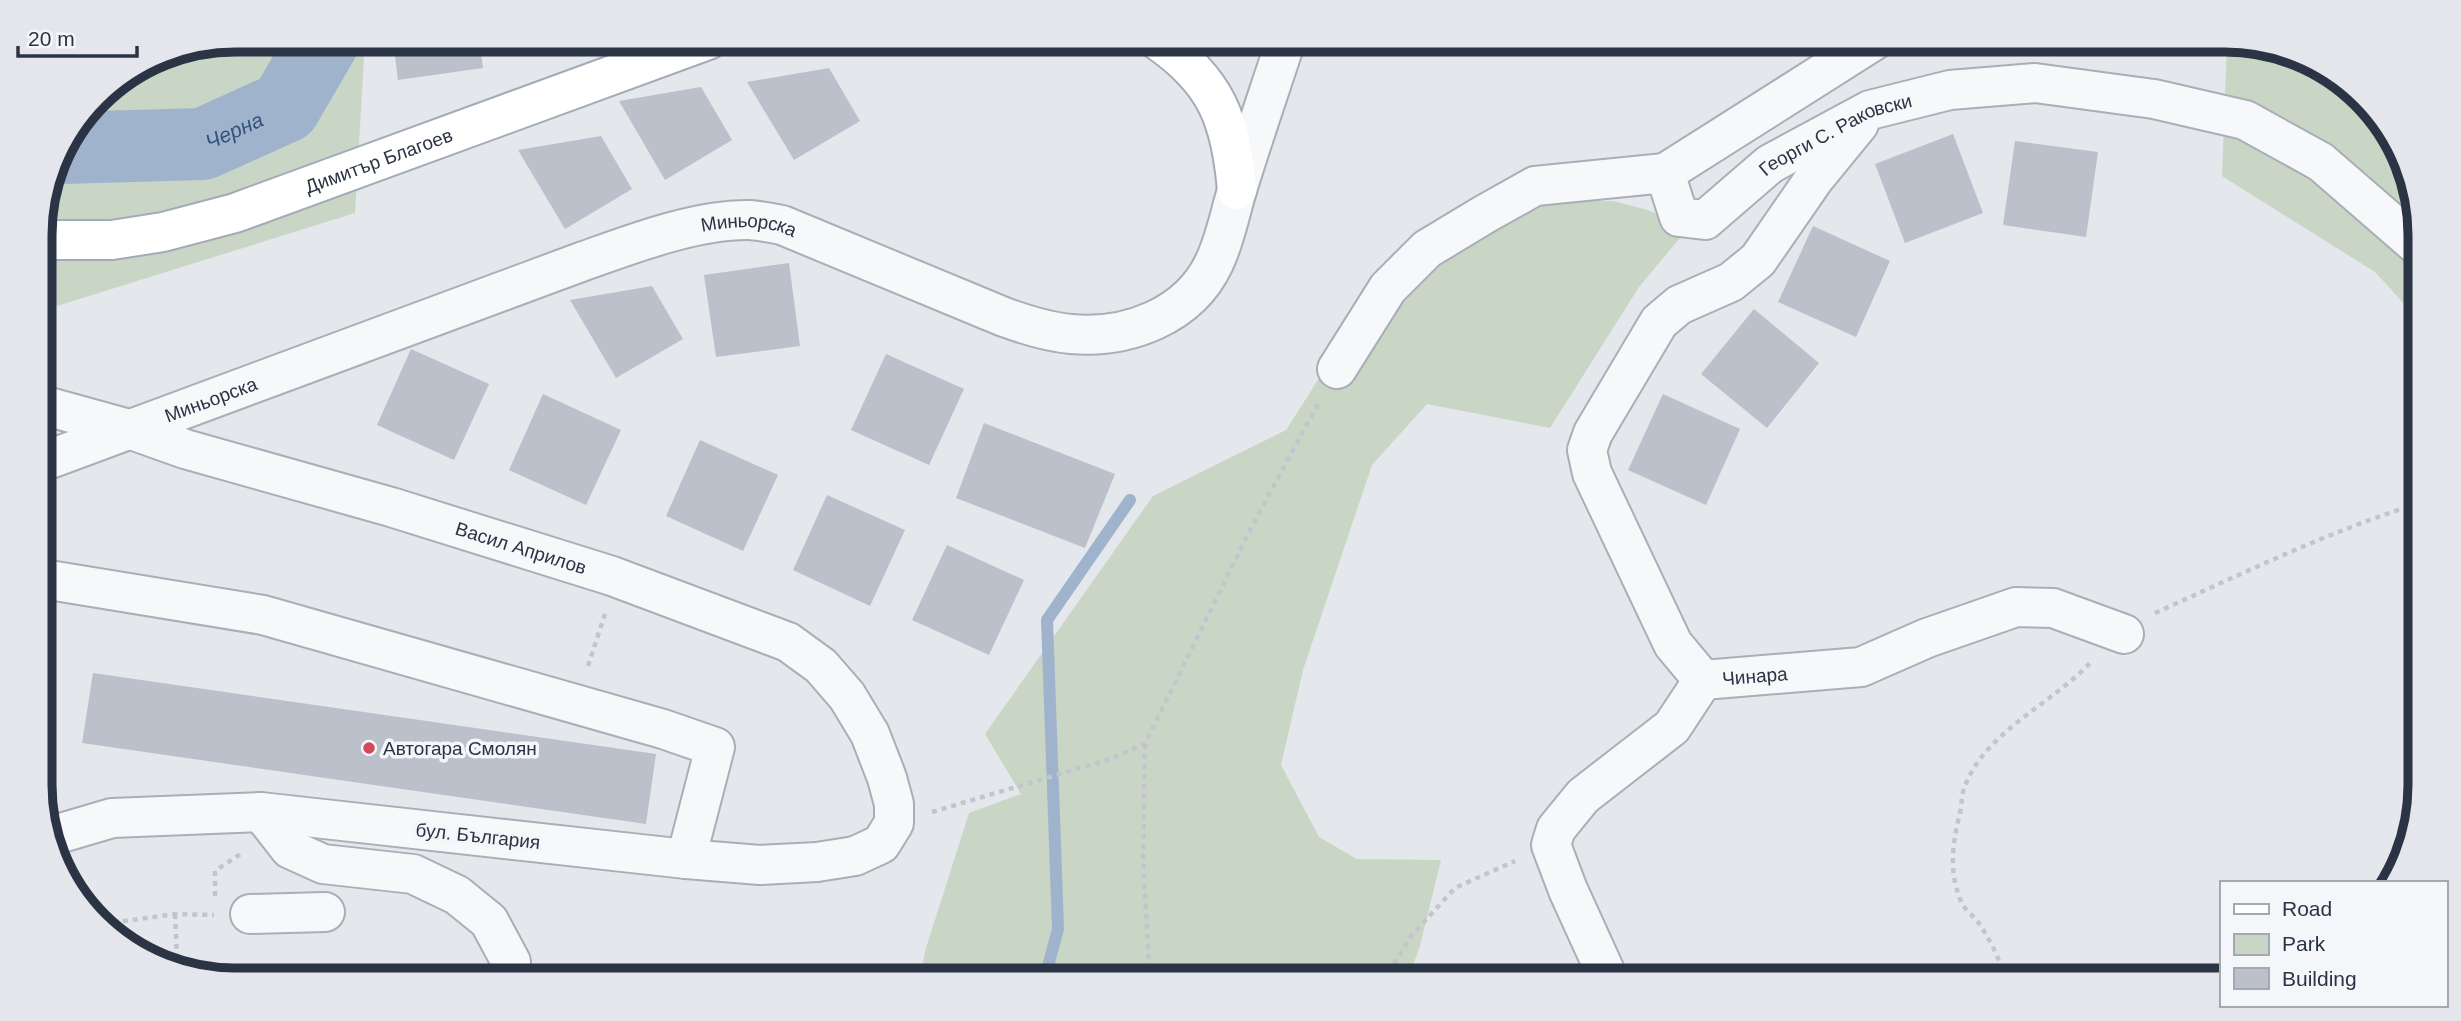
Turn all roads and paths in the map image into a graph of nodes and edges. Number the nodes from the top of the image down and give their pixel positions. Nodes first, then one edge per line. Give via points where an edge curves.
1 (672, 53) edge
2 (1174, 53) edge
3 (1282, 53) edge
4 (1854, 53) edge
5 (1870, 110) junction
6 (1665, 173) junction
7 (1237, 190) junction
8 (2408, 237) edge
9 (53, 240) edge
10 (1337, 369) joint
11 (53, 408) edge
12 (129, 429) junction
13 (53, 458) edge
14 (2408, 507) edge
15 (53, 581) edge
16 (606, 610) dead end
17 (2124, 634) junction
18 (1703, 680) junction
19 (576, 704) junction
20 (1145, 744) junction
21 (261, 812) junction
22 (894, 823) junction
23 (59, 834) edge
24 (1551, 845) junction
25 (686, 859) junction
26 (325, 912) dead end
27 (175, 914) junction
28 (232, 915) joint
29 (114, 922) edge
30 (177, 957) dead end
31 (511, 968) edge
32 (1149, 968) edge
33 (1392, 968) edge
34 (1603, 968) edge
35 (2002, 968) edge

1 - 9 main road, Димитър Благоев via 235,213 112,240
2 - 7 main road via 1201,79 1222,110 1232,141
3 - 7 street, Миньорска
4 - 6 street
5 - 6 street, Георги С. Раковски via 1770,164 1705,220 1679,217
5 - 8 street, Георги С. Раковски via 1950,90 2035,83 2154,99 2245,120 2321,162
5 - 18 street via 1814,179 1758,260 1731,282 1679,305 1659,322 1587,450 1592,473 1673,644
6 - 10 street via 1535,186 1462,228 1427,249 1388,288
7 - 12 street, Миньорска via 1225,237 1201,285 1171,312 1111,333 1072,334 1024,324 782,225 749,220 713,223 581,262
10 - 20 path via 1251,528
11 - 12 street, Васил Априлов
12 - 13 street, Миньорска
12 - 22 street, Васил Априлов via 612,576 788,642 821,666 848,695 887,778
14 - 17 path via 2311,543 2152,614
15 - 19 street via 263,615
16 - 19 path
17 - 18 street, Чинара via 2053,608 2016,607 1861,667
17 - 35 path via 2105,647 2074,681 2009,729 1986,752 1965,786 1952,845 1953,878 1962,905 1977,921
18 - 24 street, Чинара via 1672,727 1583,796 1556,829
19 - 25 street via 715,747
20 - 22 path via 1110,759
20 - 32 path via 1143,859
21 - 23 street, бул. България via 113,818
21 - 25 street, бул. България
21 - 31 street via 290,849 323,864 413,874 457,895 489,921
22 - 25 street, бул. България via 881,844 855,856 760,865
24 - 33 path via 1455,888 1410,937
24 - 34 street
26 - 28 street
27 - 28 path
27 - 29 path
27 - 30 path

